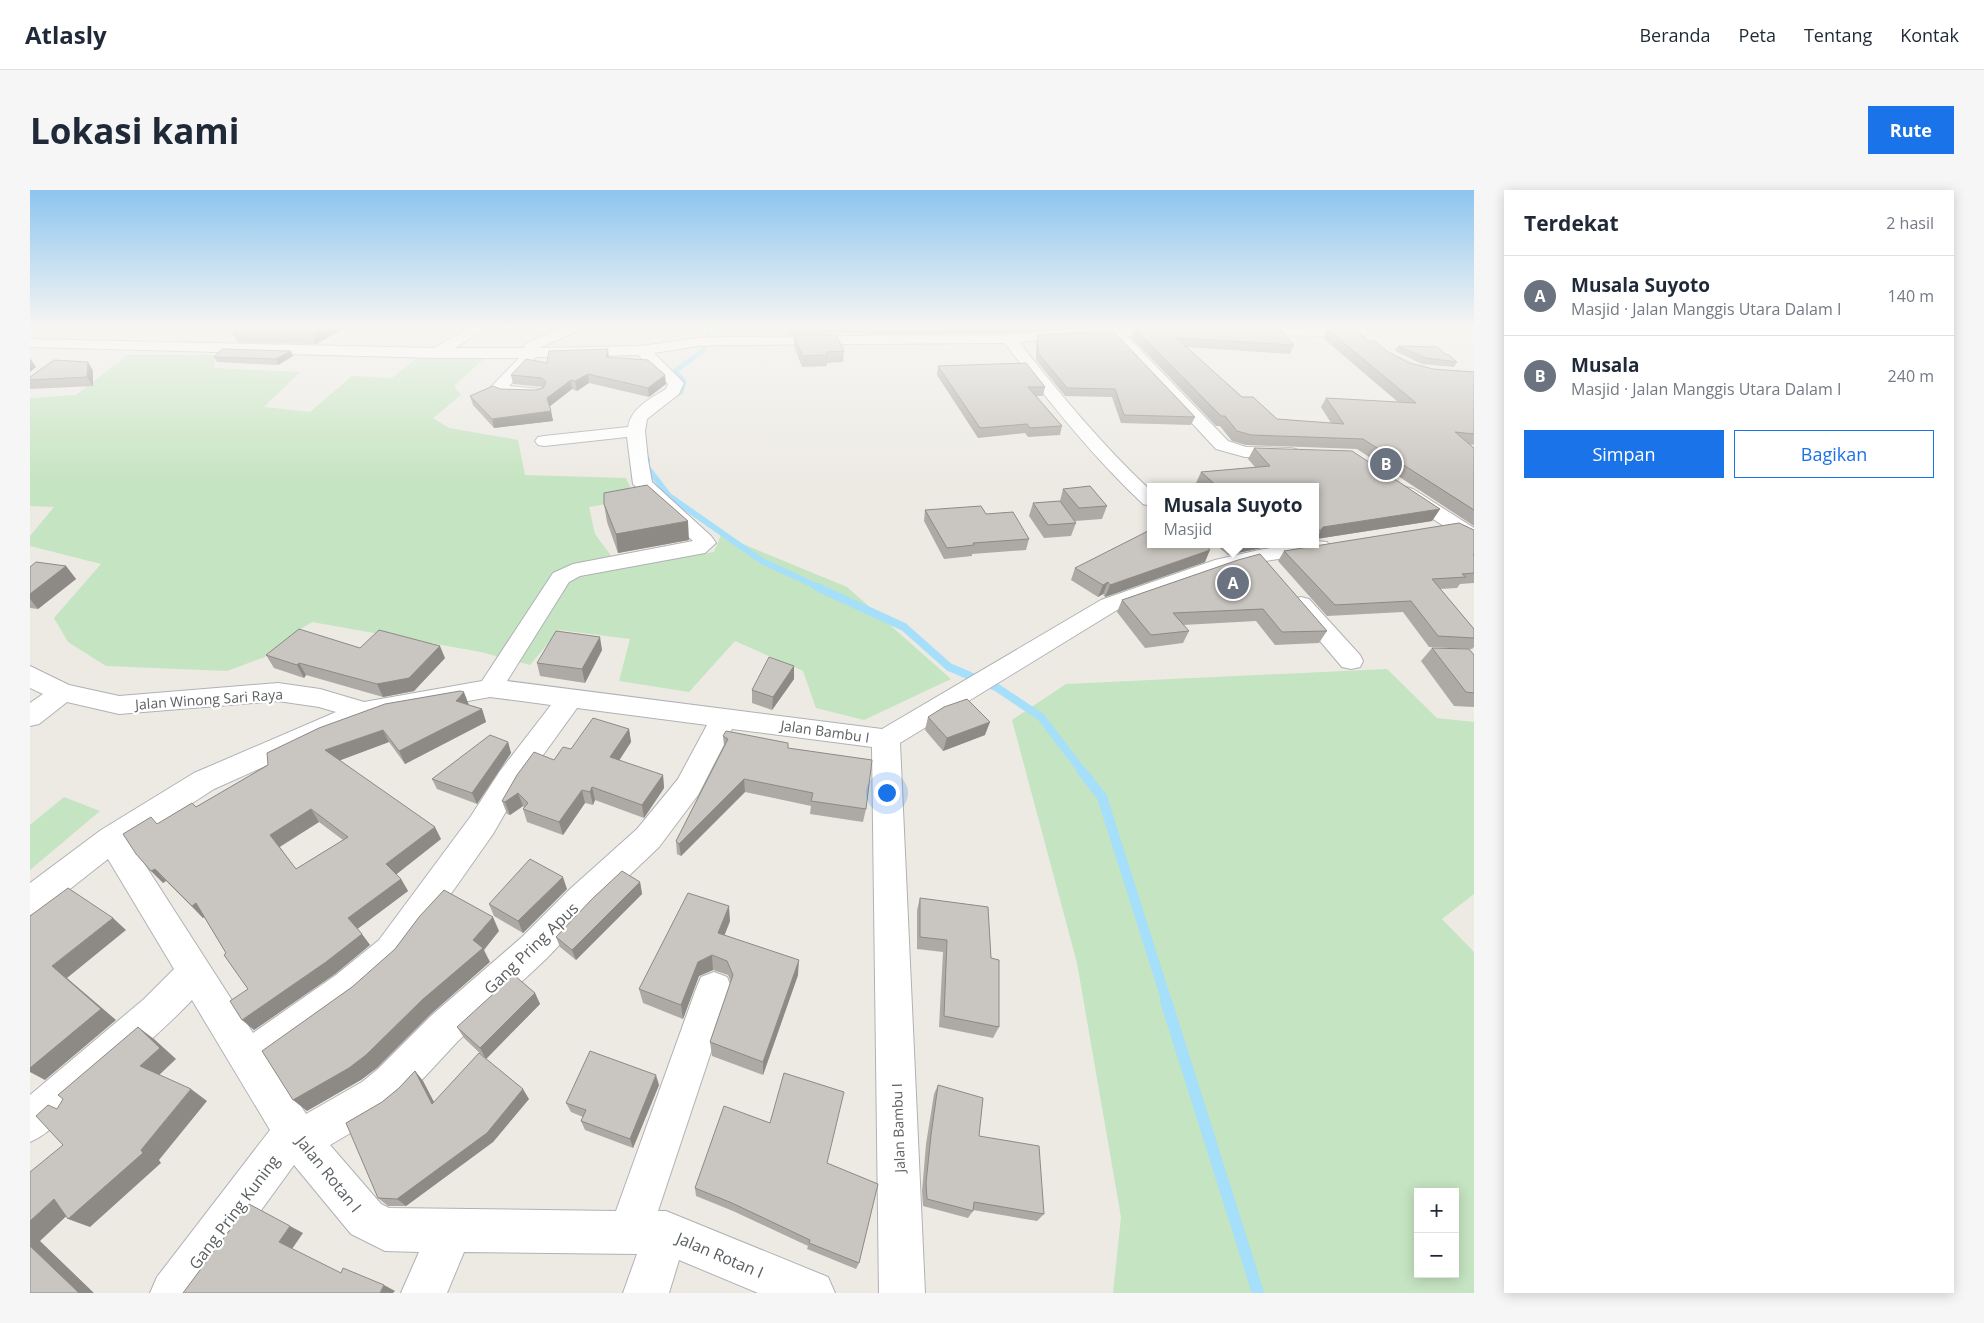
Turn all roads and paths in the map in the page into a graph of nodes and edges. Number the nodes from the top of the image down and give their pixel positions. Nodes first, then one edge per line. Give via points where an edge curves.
1 (505, 378) edge
2 (671, 378) edge
3 (1039, 378) edge
4 (1159, 378) edge
5 (538, 392) edge
6 (636, 431) junction
7 (544, 441) dead end
8 (1304, 453) edge
9 (1392, 483) edge
10 (1147, 497) edge
11 (1454, 525) junction
12 (1430, 530) edge
13 (1474, 537) edge
14 (1336, 544) edge
15 (1319, 547) edge
16 (1310, 548) edge
17 (1206, 549) edge
18 (1259, 556) junction
19 (1222, 565) junction
20 (1351, 661) dead end
21 (30, 674) edge
22 (490, 688) junction
23 (63, 692) junction
24 (571, 698) junction
25 (364, 710) junction
26 (30, 717) edge
27 (724, 718) junction
28 (886, 740) junction
29 (112, 839) junction
30 (30, 901) edge
31 (195, 972) junction
32 (714, 989) dead end
33 (249, 1058) junction
34 (30, 1122) edge
35 (297, 1136) junction
36 (452, 1230) junction
37 (648, 1232) junction
38 (174, 1293) edge
39 (424, 1293) edge
40 (646, 1293) edge
41 (812, 1293) edge
42 (902, 1293) edge

1 - 5 street via 498,388 502,391
2 - 6 street via 676,387 641,415
3 - 10 street via 1115,468
4 - 8 street via 1222,445 1245,452
6 - 7 street
6 - 22 street via 645,487 705,543 697,548 566,574
9 - 11 street
11 - 12 street
11 - 13 street
14 - 15 street
16 - 18 street
17 - 19 street
18 - 19 street
18 - 20 street
19 - 28 street via 1109,605
21 - 23 street, Jalan Winong Sari Raya via 36,681
22 - 24 street, Jalan Bambu I
22 - 25 street, Jalan Bambu I
23 - 25 street, Jalan Winong Sari Raya via 119,705 278,692 320,698
23 - 26 street
24 - 27 street, Jalan Bambu I
24 - 33 street via 510,779 482,825 391,951 349,987
25 - 29 street via 204,781
27 - 28 street, Jalan Bambu I
27 - 35 street, Gang Pring Apus via 688,787 648,838 445,1028 392,1083 376,1096
28 - 42 street, Jalan Bambu I
29 - 30 street
29 - 31 street, Jalan Rotan I
31 - 33 street, Jalan Rotan I
31 - 34 street via 157,1011
32 - 37 street
33 - 35 street, Jalan Rotan I
35 - 36 street, Jalan Rotan I via 366,1219 385,1229
35 - 38 street, Gang Pring Kuning
36 - 37 street, Jalan Rotan I
36 - 39 street
37 - 40 street
37 - 41 street, Jalan Rotan I

